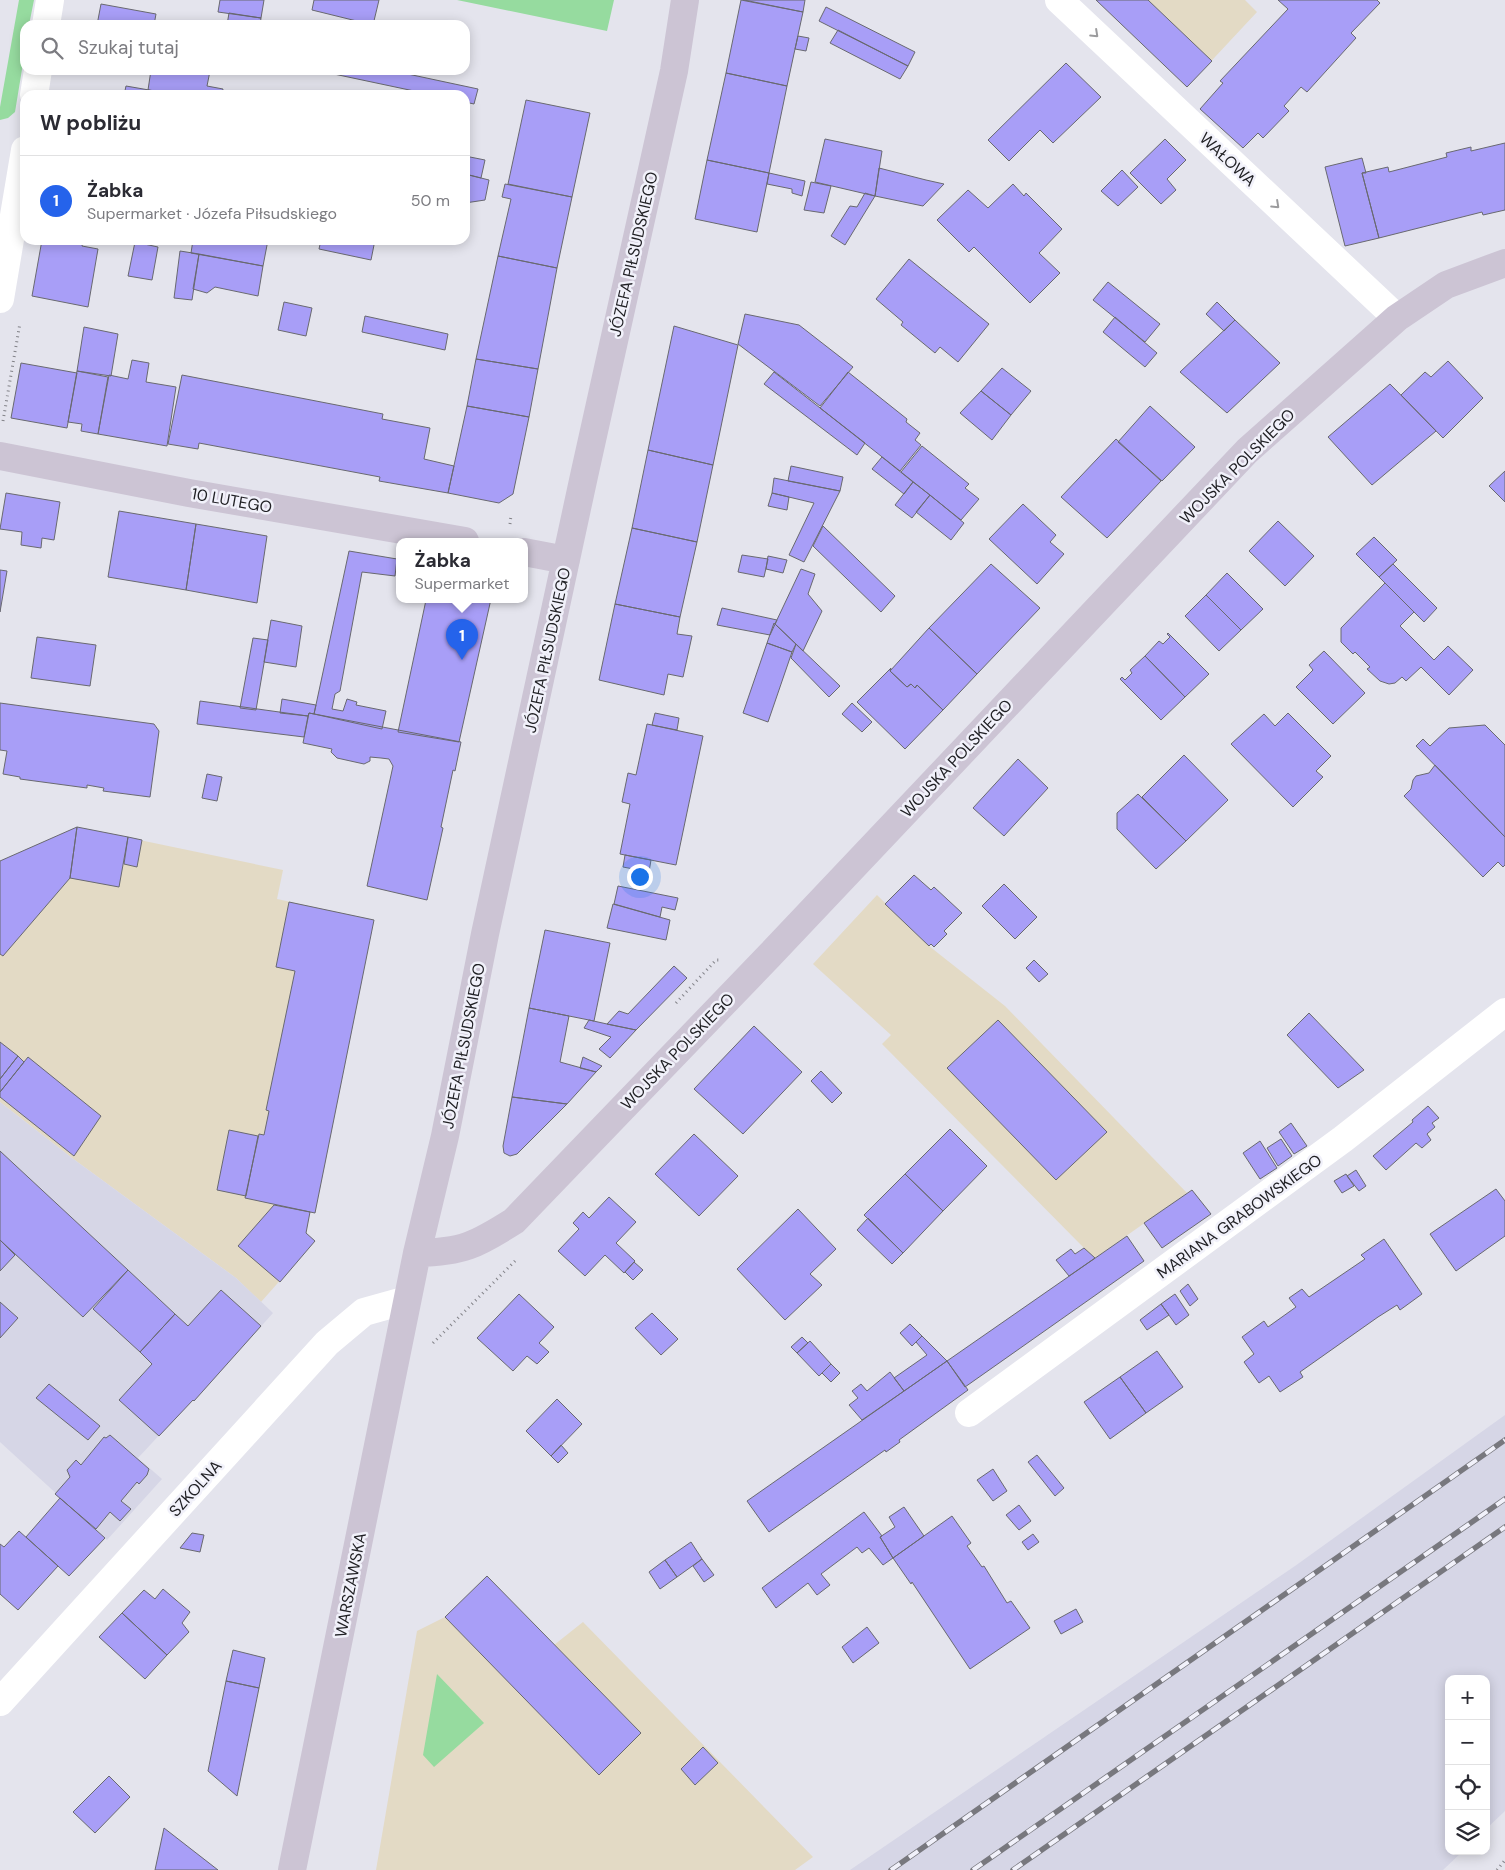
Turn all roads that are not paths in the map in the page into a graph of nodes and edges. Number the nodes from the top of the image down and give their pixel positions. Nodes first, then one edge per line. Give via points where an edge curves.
1 (50, 0) edge
2 (685, 0) edge
3 (1059, 0) edge
4 (47, 20) edge
5 (37, 75) edge
6 (35, 90) edge
7 (20, 180) edge
8 (1505, 263) edge
9 (0, 299) edge
10 (1397, 318) junction
11 (0, 456) edge
12 (448, 538) edge
13 (528, 553) edge
14 (566, 560) junction
15 (1505, 1012) edge
16 (416, 1254) junction
17 (407, 1300) junction
18 (969, 1413) dead end
19 (0, 1702) edge
20 (292, 1870) edge

1 - 4 street
2 - 14 street, JÓZEFA PIŁSUDSKIEGO via 674,71
3 -> 10 street, WAŁOWA
5 - 6 street
7 - 9 street
8 - 10 street, WOJSKA POLSKIEGO via 1446,285
10 - 16 street, WOJSKA POLSKIEGO via 1247,451 514,1221 479,1243 447,1253
11 - 12 street, 10 LUTEGO
13 - 14 street
14 - 16 street, JÓZEFA PIŁSUDSKIEGO via 445,1136
15 - 18 street, MARIANA GRABOWSKIEGO via 1343,1139
16 - 17 street, JÓZEFA PIŁSUDSKIEGO
17 - 19 street, SZKOLNA via 364,1312 327,1343
17 - 20 street, WARSZAWSKA

